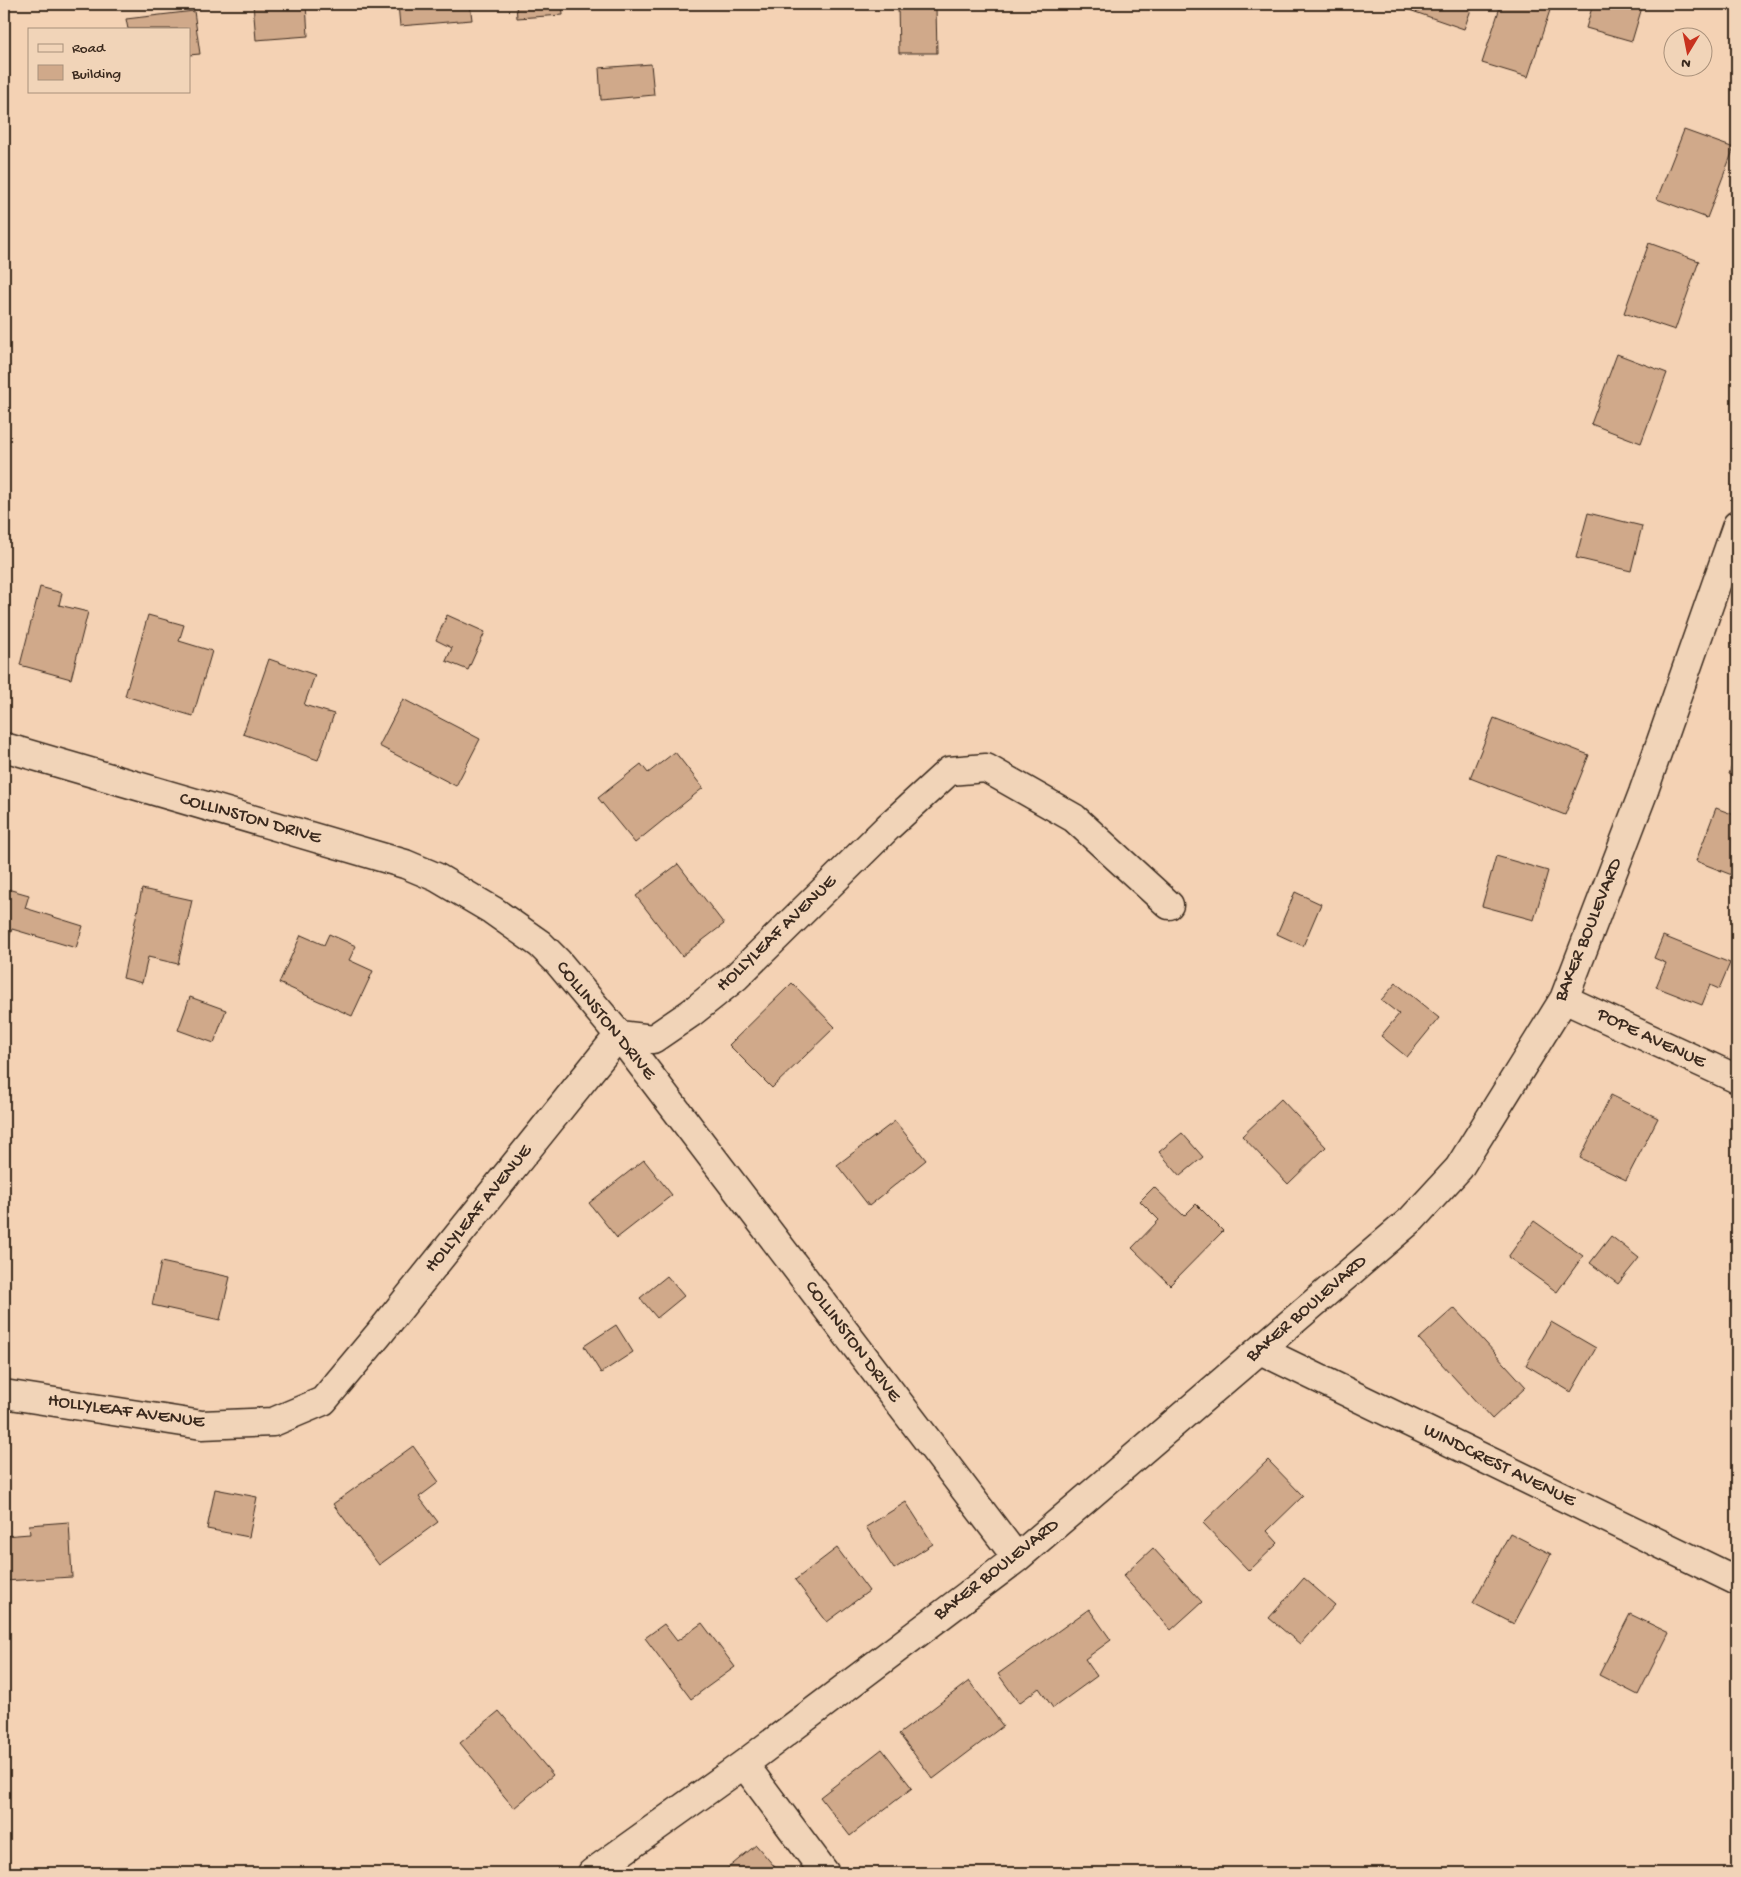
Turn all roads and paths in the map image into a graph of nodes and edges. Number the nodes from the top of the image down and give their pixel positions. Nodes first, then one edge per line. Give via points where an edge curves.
1 (1737, 525) edge
2 (4, 747) edge
3 (1169, 905) dead end
4 (1564, 999) junction
5 (618, 1035) junction
6 (1737, 1079) edge
7 (1260, 1350) junction
8 (4, 1394) edge
9 (1017, 1558) junction
10 (1737, 1581) edge
11 (744, 1764) junction
12 (592, 1873) edge
13 (825, 1873) edge

1 - 4 street, BAKER BOULEVARD via 1643,793
2 - 5 street, COLLINSTON DRIVE via 396,861 436,878 492,910 540,944
3 - 5 street, HOLLYLEAF AVENUE via 1074,818 986,768 949,771 736,977 691,1013 653,1039
4 - 6 street, POPE AVENUE
4 - 7 street, BAKER BOULEVARD via 1459,1168 1412,1219
5 - 8 street, HOLLYLEAF AVENUE via 323,1401 273,1422 202,1425
5 - 9 street, COLLINSTON DRIVE
7 - 9 street, BAKER BOULEVARD
7 - 10 street, WINDCREST AVENUE
9 - 11 street, BAKER BOULEVARD
11 - 12 street, BAKER BOULEVARD
11 - 13 street

